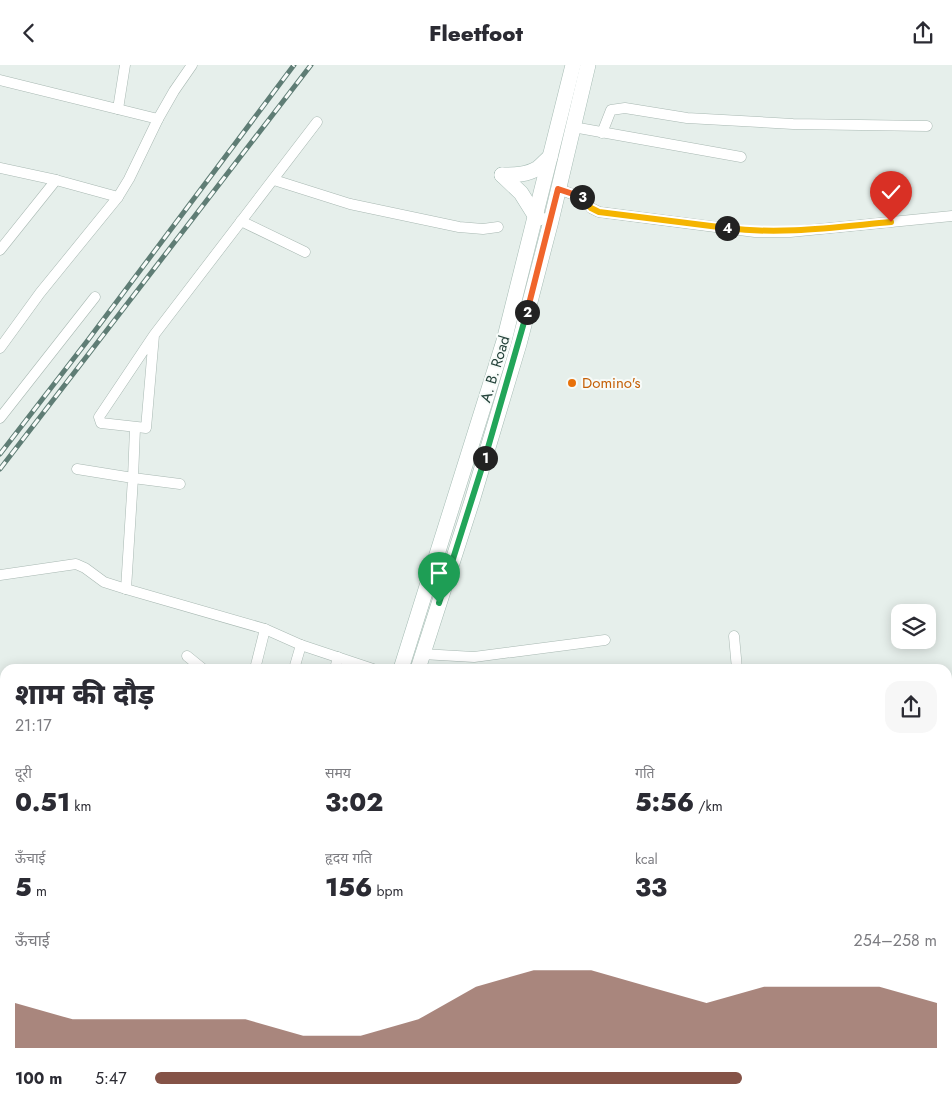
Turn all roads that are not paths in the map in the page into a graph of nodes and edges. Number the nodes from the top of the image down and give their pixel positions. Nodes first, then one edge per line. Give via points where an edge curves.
1 (125, 65) edge
2 (192, 65) edge
3 (573, 65) edge
4 (588, 65) edge
5 (0, 80) edge
6 (118, 109) junction
7 (158, 119) junction
8 (317, 122) dead end
9 (927, 126) dead end
10 (573, 127) junction
11 (602, 133) junction
12 (549, 157) junction
13 (741, 157) dead end
14 (565, 161) junction
15 (0, 168) edge
16 (56, 180) junction
17 (274, 180) junction
18 (542, 185) junction
19 (558, 189) junction
20 (118, 197) junction
21 (952, 216) edge
22 (536, 217) junction
23 (241, 221) junction
24 (551, 221) junction
25 (498, 227) dead end
26 (0, 251) edge
27 (305, 252) dead end
28 (95, 297) dead end
29 (154, 335) junction
30 (0, 348) edge
31 (0, 418) edge
32 (135, 428) junction
33 (77, 469) dead end
34 (133, 478) junction
35 (180, 484) dead end
36 (0, 575) edge
37 (126, 589) junction
38 (265, 629) junction
39 (734, 637) dead end
40 (605, 640) dead end
41 (301, 645) junction
42 (422, 654) junction
43 (187, 656) dead end
44 (338, 657) junction
45 (197, 664) edge
46 (256, 664) edge
47 (295, 664) edge
48 (336, 664) edge
49 (358, 664) edge
50 (403, 664) edge
51 (419, 664) edge
52 (737, 664) edge

1 - 6 street
2 - 7 street
3 - 12 main road, A. B. Road
4 - 10 main road, A. B. Road
5 - 6 street
6 - 7 street
7 - 20 street
8 - 17 street
9 - 11 street via 687,118 625,108 611,110
10 - 11 street
10 - 14 main road, A. B. Road
11 - 13 street
12 - 14 main road
12 - 18 main road, A. B. Road
12 - 22 main road via 529,172 502,175 521,193
14 - 19 main road, A. B. Road
15 - 16 street
16 - 20 street
16 - 26 street
17 - 23 street
17 - 25 street via 350,204 450,225 471,229
18 - 19 main road
18 - 22 main road, A. B. Road
19 - 21 street via 585,199 591,208 599,212 755,231 790,232
19 - 24 main road, A. B. Road
20 - 30 street
22 - 24 main road
22 - 50 main road, A. B. Road via 504,341
23 - 27 street
23 - 29 street
24 - 42 main road, A. B. Road via 519,344
28 - 31 street
29 - 32 street via 146,428
29 - 32 street via 99,417 101,423
32 - 34 street
33 - 34 street
34 - 35 street
34 - 37 street
36 - 37 street via 76,564 104,583
37 - 38 street
38 - 41 street
38 - 46 street
39 - 52 street
40 - 42 street via 474,657
41 - 44 street
41 - 47 street
42 - 51 main road, A. B. Road
43 - 45 street
44 - 48 street
44 - 49 street

